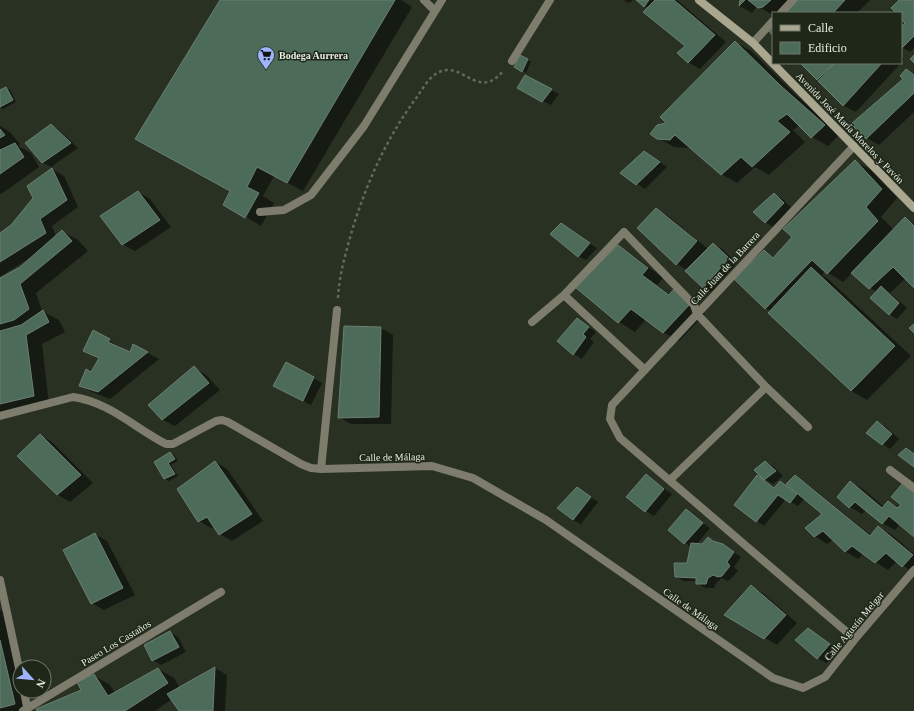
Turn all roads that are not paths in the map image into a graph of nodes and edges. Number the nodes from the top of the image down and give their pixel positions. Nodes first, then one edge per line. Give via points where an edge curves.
1 (424, 0) edge
2 (442, 0) edge
3 (550, 0) edge
4 (699, 0) edge
5 (793, 0) edge
6 (435, 11) junction
7 (782, 12) edge
8 (772, 22) edge
9 (753, 43) junction
10 (512, 60) road end
11 (772, 62) edge
12 (774, 64) edge
13 (854, 146) junction
14 (914, 208) edge
15 (260, 212) dead end
16 (564, 295) junction
17 (337, 310) road end
18 (697, 314) junction
19 (532, 322) dead end
20 (645, 370) junction
21 (766, 387) junction
22 (0, 416) edge
23 (808, 427) dead end
24 (322, 469) junction
25 (890, 470) dead end
26 (670, 480) junction
27 (914, 488) edge
28 (914, 570) edge
29 (0, 580) edge
30 (220, 592) dead end
31 (855, 638) junction
32 (17, 659) edge
33 (803, 688) joint
34 (24, 699) edge
35 (25, 709) edge

1 - 6 street
2 - 6 street
3 - 10 street
4 - 9 main road, Avenida José María Morelos y Pavón
5 - 7 street
6 - 15 street via 364,126 311,195 284,210
8 - 9 street
9 - 11 main road, Avenida José María Morelos y Pavón
12 - 13 main road, Avenida José María Morelos y Pavón
13 - 14 main road, Avenida José María Morelos y Pavón
13 - 18 street, Calle Juan de la Barrera
16 - 18 street via 624,232 694,305
16 - 19 street
16 - 20 street
17 - 24 street
18 - 20 street, Calle Juan de la Barrera
18 - 21 street
20 - 26 street, Calle Juan de la Barrera via 612,405 610,418 620,438
21 - 23 street
21 - 26 street
22 - 24 street, Calle de Málaga via 73,397 85,398 104,406 166,444 173,444 222,420 301,464
24 - 33 street, Calle de Málaga via 432,466 473,478 546,520 773,678
25 - 27 street
26 - 31 street
28 - 31 street, Calle Agustín Melgar
29 - 32 street
30 - 35 street, Paseo Los Castaños
31 - 33 street, Calle Agustín Melgar via 825,677
34 - 35 street

